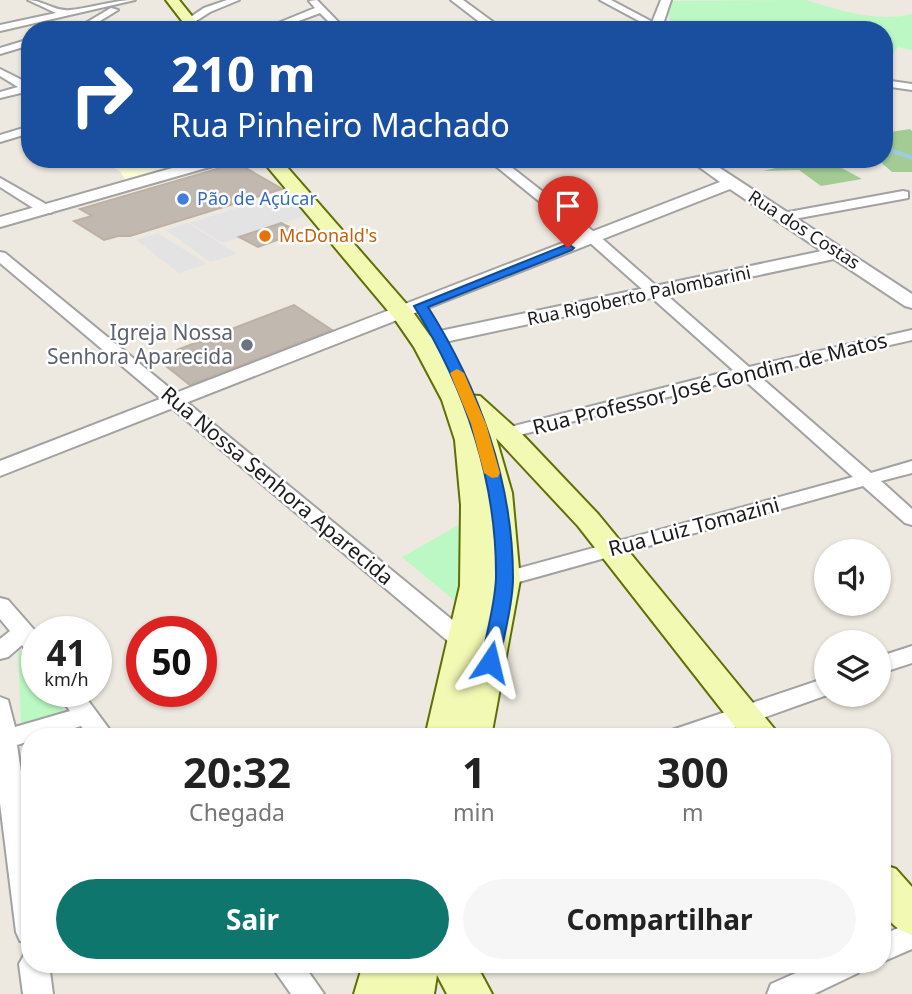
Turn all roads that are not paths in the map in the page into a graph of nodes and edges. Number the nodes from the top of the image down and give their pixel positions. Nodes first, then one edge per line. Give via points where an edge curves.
1 (32, 0) edge
2 (131, 0) edge
3 (160, 0) edge
4 (172, 0) edge
5 (236, 0) edge
6 (312, 0) edge
7 (456, 0) edge
8 (604, 0) edge
9 (666, 0) edge
10 (120, 2) junction
11 (321, 9) junction
12 (66, 14) junction
13 (97, 19) junction
14 (33, 21) edge
15 (76, 21) edge
16 (94, 21) edge
17 (179, 21) edge
18 (181, 21) edge
19 (196, 21) edge
20 (289, 21) edge
21 (333, 21) edge
22 (485, 21) edge
23 (643, 21) edge
24 (658, 21) edge
25 (21, 24) edge
26 (0, 28) edge
27 (21, 45) edge
28 (0, 51) edge
29 (21, 54) edge
30 (0, 60) edge
31 (0, 72) edge
32 (21, 84) edge
33 (893, 85) edge
34 (912, 88) edge
35 (21, 90) edge
36 (0, 94) edge
37 (21, 132) edge
38 (0, 139) edge
39 (190, 168) edge
40 (278, 168) edge
41 (301, 168) edge
42 (504, 168) edge
43 (709, 168) edge
44 (0, 182) edge
45 (732, 183) junction
46 (903, 195) dead end
47 (46, 209) junction
48 (783, 217) junction
49 (0, 222) edge
50 (593, 238) junction
51 (837, 253) junction
52 (0, 256) edge
53 (654, 293) junction
54 (912, 302) edge
55 (412, 309) junction
56 (912, 335) edge
57 (440, 337) junction
58 (743, 373) junction
59 (471, 401) junction
60 (176, 402) junction
61 (508, 433) junction
62 (912, 467) edge
63 (0, 469) edge
64 (866, 479) junction
65 (912, 519) edge
66 (614, 549) junction
67 (505, 580) junction
68 (475, 586) junction
69 (0, 605) edge
70 (21, 629) edge
71 (463, 642) junction
72 (21, 643) edge
73 (0, 651) edge
74 (912, 654) edge
75 (891, 661) edge
76 (490, 662) junction
77 (814, 693) edge
78 (0, 706) edge
79 (80, 707) edge
80 (86, 716) junction
81 (754, 726) edge
82 (43, 728) edge
83 (96, 728) edge
84 (445, 728) edge
85 (475, 728) edge
86 (21, 734) edge
87 (4, 739) junction
88 (21, 865) edge
89 (891, 892) edge
90 (912, 917) edge
91 (912, 935) edge
92 (891, 945) edge
93 (35, 973) edge
94 (292, 973) edge
95 (382, 973) edge
96 (416, 973) edge
97 (458, 973) edge
98 (828, 973) edge
99 (38, 994) edge
100 (309, 994) edge
101 (376, 994) edge
102 (412, 994) edge
103 (470, 994) edge
104 (782, 994) edge

1 - 12 street
2 - 10 street
3 - 17 main road
4 - 18 main road
5 - 19 street
6 - 11 street
7 - 22 street
8 - 23 street
9 - 24 street
10 - 12 street
10 - 13 street via 123,4
11 - 20 street
11 - 21 street
12 - 14 street
13 - 15 street
13 - 16 street
25 - 26 street
27 - 28 street
29 - 30 street
31 - 32 street
33 - 34 street
35 - 36 street
37 - 38 street
39 - 47 street
40 - 55 main road
41 - 55 main road
42 - 50 street
43 - 45 street, Rua dos Costas
44 - 47 street
45 - 48 street, Rua dos Costas
45 - 50 street
46 - 48 street
47 - 49 street
48 - 51 street, Rua dos Costas
50 - 53 street
50 - 55 street
51 - 53 street, Rua Rigoberto Palombarini
51 - 54 street, Rua dos Costas
52 - 60 street, Rua Nossa Senhora Aparecida
53 - 57 street, Rua Rigoberto Palombarini
53 - 58 street
55 - 57 main road
55 - 60 street
55 - 68 main road via 468,440 475,505
56 - 58 street, Rua Professor José Gondim de Matos
57 - 59 main road
58 - 61 street, Rua Professor José Gondim de Matos
58 - 64 street
59 - 61 main road
59 - 67 main road via 498,493
60 - 63 street
60 - 71 street, Rua Nossa Senhora Aparecida
61 - 66 main road
62 - 64 street, Rua Luiz Tomazini
64 - 65 street
64 - 66 street, Rua Luiz Tomazini
66 - 67 street, Rua Luiz Tomazini
66 - 81 main road
67 - 68 street, Rua Luiz Tomazini
67 - 76 main road
68 - 71 main road
69 - 70 street
71 - 76 street, Rua Nossa Senhora Aparecida
71 - 84 main road
72 - 73 street
74 - 75 street
76 - 85 main road
77 - 81 street
78 - 87 street
79 - 80 street
80 - 82 street
80 - 83 street
86 - 87 street
87 - 88 street
89 - 90 main road
91 - 92 street
93 - 99 street
94 - 100 street
95 - 101 main road
96 - 102 main road
97 - 103 main road
98 - 104 street

